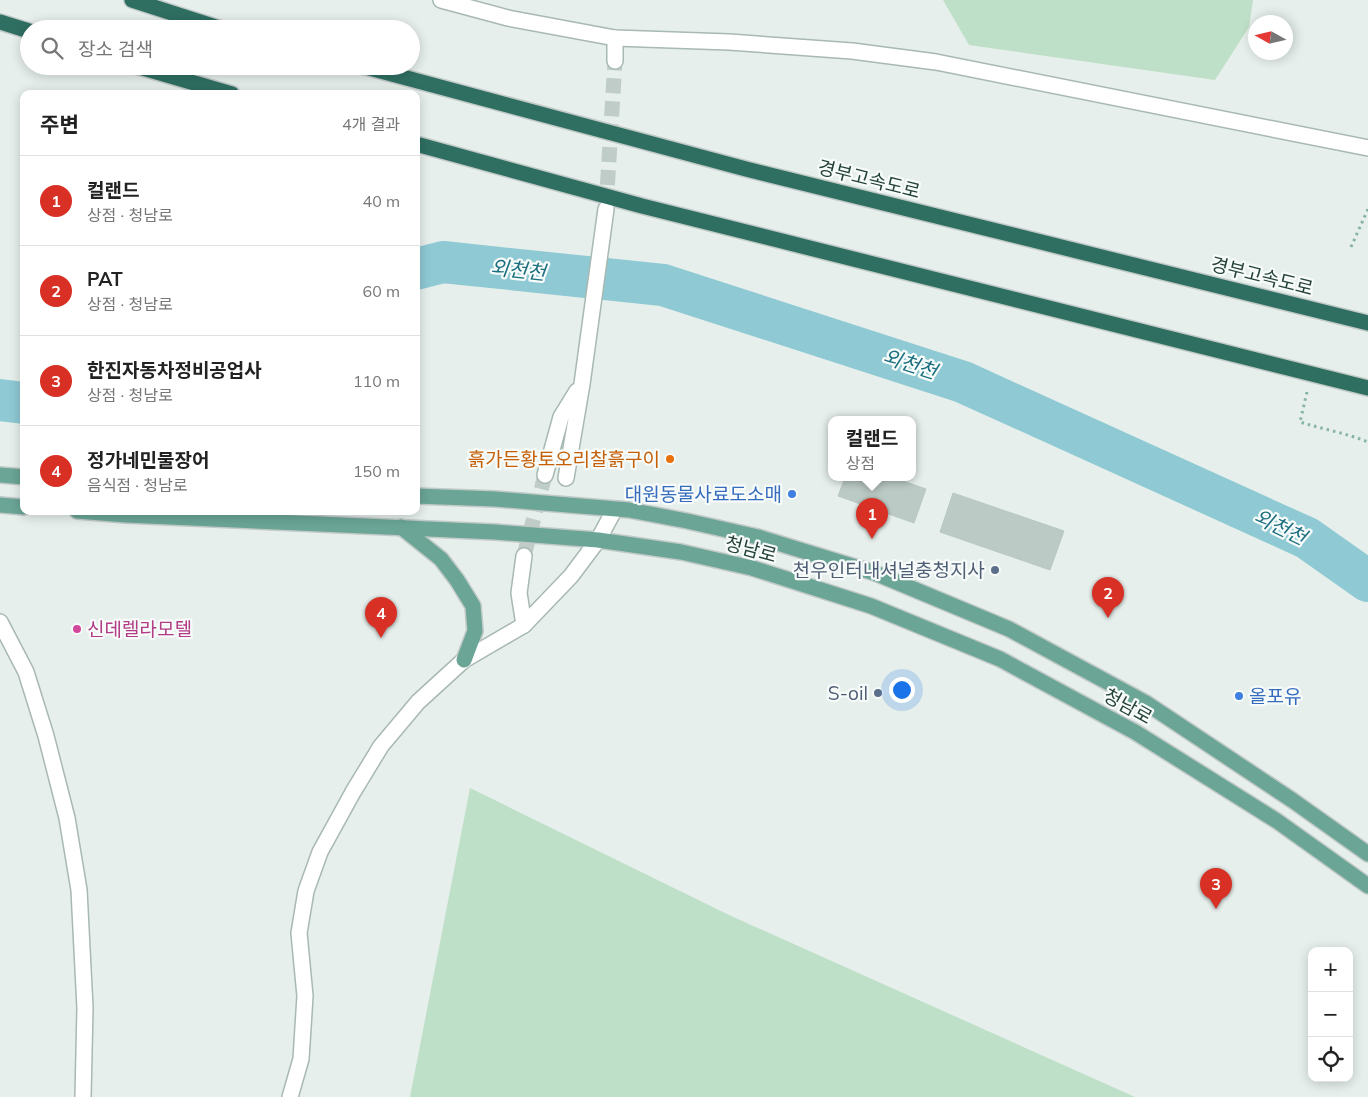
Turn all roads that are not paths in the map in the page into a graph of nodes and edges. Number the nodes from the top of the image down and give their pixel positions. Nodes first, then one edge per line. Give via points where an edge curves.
1 (132, 0) edge
2 (441, 0) edge
3 (194, 20) edge
4 (0, 22) edge
5 (20, 28) edge
6 (615, 38) junction
7 (615, 61) tunnel mouth
8 (167, 75) edge
9 (396, 75) edge
10 (218, 90) edge
11 (420, 145) edge
12 (1368, 148) edge
13 (606, 209) tunnel mouth
14 (1368, 322) edge
15 (582, 384) junction
16 (1368, 388) edge
17 (0, 475) edge
18 (545, 475) tunnel mouth
19 (20, 477) edge
20 (566, 478) dead end
21 (420, 496) edge
22 (0, 505) edge
23 (20, 507) edge
24 (615, 509) junction
25 (124, 515) edge
26 (400, 528) junction
27 (598, 540) junction
28 (524, 556) tunnel mouth
29 (0, 622) edge
30 (524, 625) junction
31 (464, 660) junction
32 (1368, 854) edge
33 (1368, 886) edge
34 (83, 1097) edge
35 (290, 1097) edge

1 - 3 highway
2 - 6 street via 508,18
4 - 5 highway
6 - 7 street
6 - 12 street via 739,42 936,62
8 - 10 highway
9 - 14 highway, 경부고속도로 via 746,169
11 - 16 highway via 651,208
13 - 15 street
15 - 18 street via 561,417
15 - 20 street
17 - 19 main road
21 - 24 main road, 청남로
22 - 23 main road
24 - 27 street
24 - 32 main road, 청남로 via 758,537 875,574 1009,628 1146,703
25 - 26 main road, 청남로
26 - 27 main road, 청남로
26 - 31 main road via 441,559 473,606 475,631
27 - 30 street via 571,576
27 - 33 main road, 청남로 via 681,552 752,568 871,606 1000,659 1144,737 1277,820
28 - 30 street via 519,593
29 - 34 street via 26,672 67,818 79,890 85,1008
30 - 31 street
31 - 35 street via 418,702 382,746 320,852 306,891 299,933 305,996 301,1059

